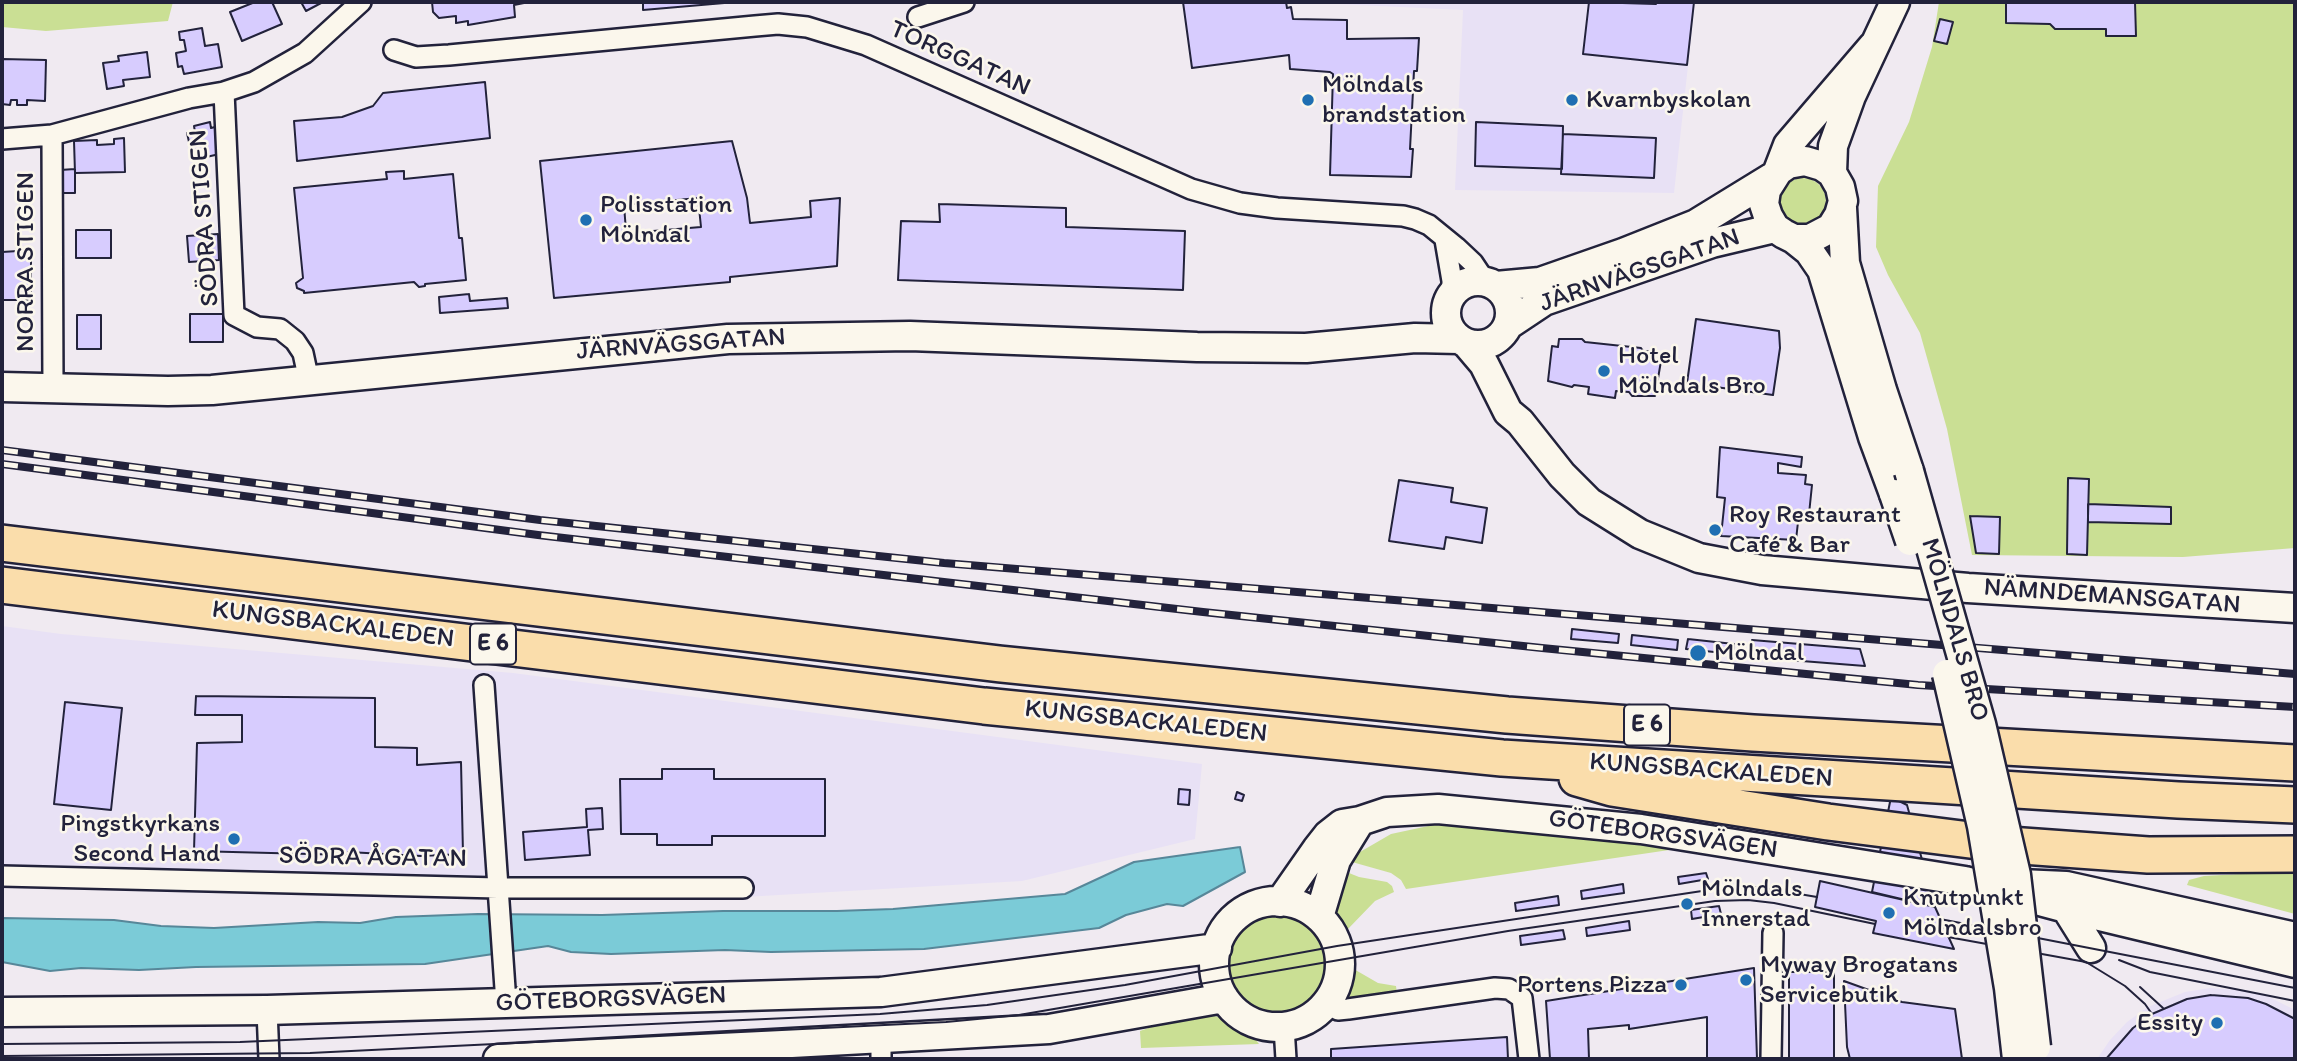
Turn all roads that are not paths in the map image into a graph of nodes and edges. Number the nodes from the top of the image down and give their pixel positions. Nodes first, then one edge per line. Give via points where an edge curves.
1 (361, 2) edge
2 (964, 2) edge
3 (1895, 2) edge
4 (918, 17) dead end
5 (1873, 46) junction
6 (394, 50) dead end
7 (224, 92) junction
8 (52, 135) junction
9 (2, 139) edge
10 (1832, 173) junction
11 (1775, 174) junction
12 (1842, 208) junction
13 (1784, 233) junction
14 (1445, 240) junction
15 (1491, 284) junction
16 (1449, 300) junction
17 (1849, 318) junction
18 (1505, 330) junction
19 (1463, 341) junction
20 (1361, 342) junction
21 (309, 381) junction
22 (2, 387) edge
23 (53, 389) junction
24 (1520, 422) junction
25 (2, 543) edge
26 (2, 584) edge
27 (2295, 608) edge
28 (484, 685) dead end
29 (1502, 758) junction
30 (2295, 763) edge
31 (2295, 805) edge
32 (1360, 821) junction
33 (2295, 854) edge
34 (2, 876) edge
35 (1965, 881) junction
36 (743, 888) dead end
37 (498, 894) junction
38 (1280, 902) junction
39 (2112, 907) junction
40 (2066, 908) junction
41 (1319, 917) junction
42 (1773, 933) dead end
43 (2295, 937) edge
44 (1217, 948) junction
45 (2091, 948) dead end
46 (2295, 963) edge
47 (1224, 998) junction
48 (1327, 1002) junction
49 (506, 1003) junction
50 (267, 1010) junction
51 (2, 1012) edge
52 (1284, 1027) junction
53 (881, 1049) edge
54 (269, 1059) edge
55 (498, 1059) edge
56 (1286, 1059) edge
57 (1529, 1059) edge
58 (1771, 1059) edge
59 (2017, 1059) edge
60 (2038, 1059) edge

1 - 7 street via 305,53 254,82
2 - 4 street
3 - 5 street
5 - 10 street via 1833,146
5 - 11 street via 1788,145
6 - 14 street, TORGGATAN via 416,57 778,24 807,27 866,45 1191,189 1252,205 1403,216 1429,225
7 - 8 street
7 - 21 street, SÖDRA STIGEN via 234,315 257,327 280,329 295,341 303,353
8 - 9 street
8 - 23 street, NORRA STIGEN
10 - 11 street via 1805,161
10 - 12 street via 1840,187
11 - 13 street via 1764,204 1768,216
11 - 15 street, JÄRNVÄGSGATAN via 1696,224 1623,253 1540,282
12 - 13 street via 1824,233 1810,239
12 - 17 street, MÖLNDALS BRO
13 - 17 street, MÖLNDALS BRO via 1818,262
13 - 18 street, JÄRNVÄGSGATAN via 1712,243 1544,301
14 - 15 street, TORGGATAN
14 - 16 street via 1452,281
15 - 16 street via 1467,283
15 - 18 street via 1509,303 1511,314
16 - 19 street via 1447,321
16 - 20 street, JÄRNVÄGSGATAN via 1415,325
17 - 59 street, MÖLNDALS BRO, bridge via 1873,437 1927,592 1966,750 2009,988
17 - 60 street, MÖLNDALS BRO, bridge via 1909,471 1981,724 2016,875
18 - 19 street via 1485,345
18 - 24 street, NÄMNDEMANSGATAN via 1503,365 1520,406
19 - 20 street, JÄRNVÄGSGATAN
19 - 24 street, NÄMNDEMANSGATAN via 1484,364 1508,412
20 - 21 street, JÄRNVÄGSGATAN via 1306,348 910,336 741,339
21 - 23 street, JÄRNVÄGSGATAN via 201,390
22 - 23 street, JÄRNVÄGSGATAN
24 - 27 street, NÄMNDEMANSGATAN via 1589,502 1649,538 1699,558 1762,570 1863,579
25 - 30 highway, KUNGSBACKALEDEN / E 6 via 1000,664 1507,715
26 - 29 highway, KUNGSBACKALEDEN / E 6 via 984,706
28 - 37 street
29 - 31 highway, KUNGSBACKALEDEN / E 6
29 - 33 highway via 1612,788 2009,845 2148,855
32 - 35 street, GÖTEBORGSVÄGEN via 1414,810 1486,813 1641,829
32 - 38 street, GÖTEBORGSVÄGEN via 1342,824 1328,835
32 - 41 street via 1336,860
34 - 37 street, SÖDRA ÅGATAN
35 - 39 street, GÖTEBORGSVÄGEN via 2066,886
35 - 40 street, GÖTEBORGSVÄGEN
36 - 37 street, SÖDRA ÅGATAN
37 - 49 street
38 - 41 street via 1301,906
38 - 44 street via 1259,904 1241,914 1226,929
39 - 40 street, GÖTEBORGSVÄGEN
39 - 43 street, GÖTEBORGSVÄGEN
39 - 46 street, GÖTEBORGSVÄGEN
40 - 45 street
41 - 48 street via 1331,932 1340,960 1337,984
42 - 58 street
44 - 47 street via 1215,968
44 - 49 street, GÖTEBORGSVÄGEN via 881,992
47 - 52 street via 1246,1019
47 - 53 street, GÖTEBORGSVÄGEN via 1049,1029
48 - 52 street via 1308,1019
48 - 57 street via 1338,1010 1509,989 1522,998
49 - 50 street, GÖTEBORGSVÄGEN
50 - 51 street, GÖTEBORGSVÄGEN
50 - 54 street
52 - 56 street
53 - 55 street, GÖTEBORGSVÄGEN

